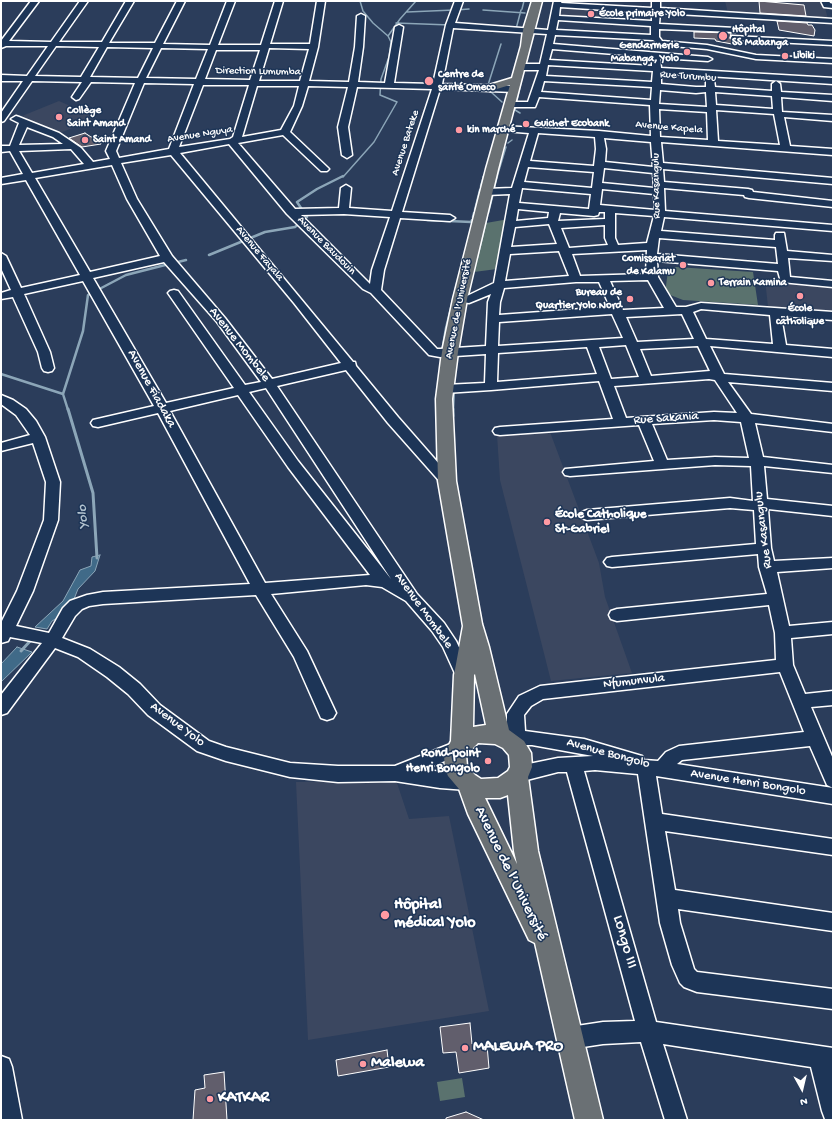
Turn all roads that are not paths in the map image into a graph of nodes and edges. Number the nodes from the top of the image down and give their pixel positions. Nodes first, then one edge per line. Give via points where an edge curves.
1 (35, 1) edge
2 (84, 1) edge
3 (130, 1) edge
4 (181, 1) edge
5 (231, 1) edge
6 (279, 1) edge
7 (321, 1) edge
8 (459, 1) edge
9 (537, 1) edge
10 (656, 1) edge
11 (826, 1) edge
12 (557, 3) edge
13 (833, 6) edge
14 (656, 10) junction
15 (733, 14) junction
16 (361, 16) dead end
17 (555, 18) junction
18 (833, 21) edge
19 (450, 25) junction
20 (655, 25) junction
21 (399, 27) dead end
22 (528, 30) junction
23 (551, 32) junction
24 (735, 34) junction
25 (633, 37) junction
26 (655, 38) junction
27 (833, 43) edge
28 (2, 44) edge
29 (53, 44) junction
30 (105, 45) junction
31 (159, 46) junction
32 (548, 46) junction
33 (265, 47) junction
34 (314, 47) junction
35 (707, 47) junction
36 (214, 48) junction
37 (631, 53) junction
38 (734, 53) junction
39 (656, 55) junction
40 (708, 58) junction
41 (833, 62) edge
42 (544, 64) junction
43 (520, 67) junction
44 (630, 67) junction
45 (774, 68) junction
46 (656, 70) junction
47 (710, 73) junction
48 (1, 78) edge
49 (31, 78) junction
50 (541, 78) junction
51 (86, 79) junction
52 (141, 80) junction
53 (833, 81) edge
54 (201, 82) junction
55 (253, 84) junction
56 (304, 84) junction
57 (353, 84) junction
58 (385, 85) junction
59 (515, 85) junction
60 (656, 85) junction
61 (437, 86) junction
62 (490, 88) junction
63 (710, 90) junction
64 (536, 94) junction
65 (776, 94) junction
66 (76, 97) dead end
67 (833, 98) edge
68 (654, 104) junction
69 (510, 105) junction
70 (711, 108) junction
71 (779, 113) junction
72 (2, 117) edge
73 (833, 118) edge
74 (24, 122) junction
75 (504, 128) junction
76 (534, 130) junction
77 (285, 132) junction
78 (598, 134) junction
79 (656, 138) junction
80 (232, 142) junction
81 (713, 144) junction
82 (73, 146) junction
83 (1, 149) edge
84 (13, 149) junction
85 (786, 149) junction
86 (173, 151) junction
87 (833, 152) edge
88 (347, 155) dead end
89 (116, 161) junction
90 (524, 164) junction
91 (90, 165) junction
92 (600, 167) junction
93 (658, 168) junction
94 (324, 169) dead end
95 (746, 174) junction
96 (29, 177) junction
97 (833, 181) edge
98 (1, 182) edge
99 (346, 188) dead end
100 (517, 188) junction
101 (597, 188) junction
102 (658, 188) junction
103 (486, 192) junction
104 (748, 194) junction
105 (833, 204) edge
106 (514, 206) junction
107 (594, 208) junction
108 (610, 209) junction
109 (555, 210) junction
110 (344, 211) junction
111 (660, 213) junction
112 (396, 215) junction
113 (300, 216) junction
114 (450, 218) dead end
115 (749, 220) junction
116 (609, 222) junction
117 (554, 223) junction
118 (779, 223) junction
119 (511, 224) junction
120 (833, 228) edge
121 (655, 234) junction
122 (614, 248) junction
123 (565, 249) junction
124 (781, 249) junction
125 (506, 251) junction
126 (652, 252) junction
127 (1, 256) edge
128 (833, 258) edge
129 (171, 262) junction
130 (783, 268) junction
131 (652, 277) junction
132 (88, 278) junction
133 (603, 278) junction
134 (576, 279) junction
135 (499, 284) junction
136 (833, 284) edge
137 (375, 292) junction
138 (18, 293) junction
139 (174, 293) dead end
140 (1, 296) edge
141 (460, 299) junction
142 (679, 310) junction
143 (775, 311) junction
144 (617, 312) junction
145 (833, 316) edge
146 (493, 319) junction
147 (702, 342) junction
148 (592, 344) junction
149 (631, 344) junction
150 (780, 348) junction
151 (492, 351) junction
152 (450, 352) junction
153 (833, 353) edge
154 (351, 365) junction
155 (48, 368) dead end
156 (719, 377) junction
157 (606, 380) junction
158 (647, 380) junction
159 (269, 384) junction
160 (492, 386) junction
161 (833, 388) edge
162 (445, 389) junction
163 (242, 390) junction
164 (1, 399) edge
165 (162, 408) junction
166 (747, 418) junction
167 (644, 421) junction
168 (98, 423) dead end
169 (621, 423) junction
170 (833, 428) edge
171 (500, 431) dead end
172 (38, 437) junction
173 (1, 447) edge
174 (757, 461) junction
175 (662, 465) junction
176 (833, 469) edge
177 (570, 472) dead end
178 (447, 481) junction
179 (760, 504) junction
180 (833, 511) edge
181 (587, 515) dead end
182 (764, 548) junction
183 (612, 562) dead end
184 (833, 563) edge
185 (767, 567) junction
186 (384, 582) junction
187 (261, 589) junction
188 (412, 598) junction
189 (776, 599) junction
190 (617, 615) dead end
191 (472, 624) junction
192 (833, 628) edge
193 (784, 632) junction
194 (3, 633) edge
195 (42, 637) junction
196 (785, 665) junction
197 (464, 675) junction
198 (833, 698) edge
199 (799, 701) junction
200 (1, 708) edge
201 (327, 713) dead end
202 (507, 737) junction
203 (814, 738) junction
204 (460, 745) junction
205 (573, 763) junction
206 (654, 769) junction
207 (832, 772) edge
208 (395, 773) junction
209 (518, 775) junction
210 (467, 782) junction
211 (833, 796) edge
212 (653, 821) junction
213 (833, 847) edge
214 (665, 898) junction
215 (833, 922) edge
216 (554, 965) junction
217 (833, 999) edge
218 (648, 1031) junction
219 (570, 1038) junction
220 (826, 1058) edge
221 (1, 1067) edge
222 (833, 1110) edge
223 (11, 1120) edge
224 (589, 1120) edge
225 (676, 1120) edge

1 - 28 street
2 - 29 street
3 - 30 street
4 - 31 street, Avenue Mombele
5 - 36 street
6 - 33 street
7 - 34 street
8 - 19 street, Avenue Bateke
9 - 22 main road, Avenue de l’Université
10 - 14 street
11 - 13 street via 827,5
12 - 14 street
12 - 17 street
14 - 15 street
14 - 20 street
15 - 18 street
15 - 24 street
16 - 57 street
17 - 20 street
17 - 23 street
19 - 22 street
19 - 61 street, Avenue Bateke
20 - 24 street
20 - 26 street
21 - 58 street
22 - 23 street
22 - 43 main road, Avenue de l’Université
23 - 25 street
23 - 32 street
24 - 27 street
24 - 38 street
25 - 26 street
25 - 37 street
26 - 35 street via 657,42 664,44
28 - 29 street
29 - 30 street
29 - 49 street
30 - 31 street
30 - 51 street
31 - 36 street
31 - 52 street, Avenue Mombele
32 - 37 street
32 - 42 street
33 - 34 street
33 - 36 street
33 - 55 street
34 - 56 street
35 - 38 street
35 - 40 street
36 - 54 street
37 - 39 street
37 - 44 street
38 - 45 street
39 - 40 street
39 - 46 street, Rue Kasangulu
40 - 47 street
41 - 45 street
42 - 43 street
42 - 44 street
42 - 50 street
43 - 59 main road, Avenue de l’Université
44 - 46 street
45 - 47 street
45 - 53 street
45 - 65 street
46 - 47 street
46 - 60 street, Rue Kasangulu
47 - 63 street
48 - 49 street, Direction Lumumba
49 - 51 street, Direction Lumumba
49 - 72 street
50 - 60 street, Rue Turumbu
50 - 64 street
51 - 52 street, Direction Lumumba
51 - 66 street
52 - 54 street, Direction Lumumba
52 - 89 street, Avenue Mombele via 111,146 110,151
54 - 55 street, Direction Lumumba
54 - 86 street
55 - 56 street, Direction Lumumba
55 - 80 street via 237,138
56 - 57 street, Direction Lumumba
56 - 77 street via 298,106
57 - 58 street, Direction Lumumba
57 - 88 street via 344,127
58 - 61 street, Direction Lumumba
59 - 62 main road
59 - 69 main road, Avenue de l’Université
60 - 63 street, Rue Turumbu via 666,88
60 - 68 street, Rue Kasangulu
61 - 62 street, Direction Lumumba
61 - 112 street, Avenue Bateke
62 - 69 main road
63 - 65 street, Rue Turumbu
63 - 70 street
64 - 68 street
64 - 69 street via 532,106
65 - 67 street, Rue Turumbu
65 - 71 street
68 - 70 street
68 - 79 street, Rue Kasangulu
69 - 75 main road, Avenue de l’Université
70 - 71 street
70 - 81 street
71 - 73 street
71 - 85 street
72 - 74 street
74 - 82 street via 56,135
74 - 84 street
75 - 76 street, Avenue Kapela
75 - 103 main road, Avenue de l’Université
76 - 78 street, Avenue Kapela
76 - 90 street
77 - 80 street, Avenue Nguya
77 - 94 street
78 - 79 street, Avenue Kapela
78 - 92 street via 601,149
79 - 81 street, Avenue Kapela
79 - 93 street, Rue Kasangulu
80 - 86 street, Avenue Nguya
80 - 113 street, Avenue Baudouin
81 - 85 street, Avenue Kapela
82 - 84 street
82 - 91 street
83 - 84 street
84 - 96 street, Avenue Fiadaka
85 - 87 street, Avenue Kapela
86 - 89 street, Avenue Nguya
86 - 154 street, Avenue Fayala
89 - 91 street, Avenue Nguya
89 - 129 street, Avenue Mombele via 132,199
90 - 92 street
90 - 100 street
91 - 96 street, Avenue Nguya
92 - 93 street
92 - 101 street
93 - 95 street
93 - 102 street, Rue Kasangulu
95 - 97 street
95 - 104 street
96 - 98 street, Avenue Nguya
96 - 132 street, Avenue Fiadaka
99 - 110 street
100 - 101 street
100 - 103 street via 496,193
100 - 106 street
101 - 102 street
101 - 107 street
102 - 104 street
102 - 111 street, Rue Kasangulu
103 - 141 main road, Avenue de l’Université
104 - 105 street
104 - 115 street
106 - 109 street
106 - 119 street
107 - 108 street
107 - 109 street via 594,213
108 - 111 street
108 - 116 street
109 - 117 street
110 - 112 street
110 - 113 street
111 - 115 street
111 - 121 street, Rue Kasangulu
112 - 114 street
112 - 137 street, Avenue Bateke via 378,270
113 - 137 street, Avenue Baudouin via 367,287
115 - 118 street
116 - 117 street
116 - 122 street via 610,238
117 - 119 street
117 - 123 street
118 - 120 street
118 - 124 street
119 - 125 street
121 - 124 street
121 - 126 street, Rue Kasangulu
122 - 123 street
122 - 126 street
123 - 125 street
123 - 134 street
124 - 128 street
124 - 130 street
125 - 135 street
126 - 130 street
126 - 131 street, Rue Kasangulu
127 - 138 street
129 - 132 street
129 - 159 street, Avenue Mombele via 221,320
130 - 136 street via 785,280
131 - 133 street
131 - 142 street, Rue Kasangulu
132 - 138 street
132 - 165 street, Avenue Fiadaka
133 - 134 street
133 - 144 street
134 - 135 street
135 - 141 street via 469,300
135 - 146 street
137 - 152 street, Avenue Baudouin via 433,352
138 - 140 street
138 - 155 street via 44,352
139 - 163 street
141 - 152 main road, Avenue de l’Université
142 - 143 street via 701,306
142 - 144 street
142 - 147 street, Rue Kasangulu
143 - 145 street
143 - 150 street
144 - 146 street
144 - 149 street
146 - 151 street
147 - 149 street, Avenue Baudouin
147 - 150 street, Avenue Baudouin
147 - 156 street, Rue Kasangulu
148 - 149 street, Avenue Baudouin
148 - 151 street, Avenue Baudouin
148 - 157 street
149 - 158 street
150 - 153 street, Avenue Baudouin
151 - 152 street, Avenue Baudouin
151 - 160 street
152 - 162 main road, Avenue de l’Université
154 - 159 street
154 - 178 street, Avenue Fayala via 393,420
156 - 158 street via 709,375
156 - 161 street
156 - 166 street, Rue Kasangulu
157 - 158 street
157 - 160 street
157 - 169 street
159 - 163 street
159 - 188 street, Avenue Mombele
160 - 162 street
162 - 178 main road, Avenue de l’Université
163 - 165 street
163 - 186 street via 293,464
164 - 172 street via 21,412
165 - 168 street
165 - 187 street, Avenue Fiadaka
166 - 167 street, Rue Sakania via 704,416
166 - 170 street, Rue Sakania
166 - 174 street, Rue Kasangulu
167 - 169 street, Rue Sakania
167 - 175 street
169 - 171 street, Rue Sakania
172 - 173 street
172 - 194 street via 53,482 54,502 51,520 34,570
174 - 175 street
174 - 176 street
174 - 179 street, Rue Kasangulu
175 - 177 street
178 - 191 main road, Avenue de l’Université
179 - 180 street
179 - 181 street
179 - 182 street, Rue Kasangulu
182 - 183 street
182 - 185 street, Rue Kasangulu
184 - 185 street
185 - 189 street, Rue Kasangulu
186 - 187 street via 347,580
186 - 188 street
187 - 195 street via 87,601 76,605
187 - 201 street, Avenue Fiadaka via 301,655
188 - 197 street, Avenue Mombele via 442,633
189 - 190 street
189 - 193 street, Rue Kasangulu
191 - 197 main road, Avenue de l’Université
191 - 202 main road, Avenue de l’Université
192 - 193 street
193 - 196 street, Rue Kasangulu
194 - 195 street, Avenue Yolo
195 - 200 street
195 - 208 street, Avenue Yolo via 84,653 113,672 154,710 203,746 290,770 338,774
196 - 199 street, Rue Kasangulu
196 - 202 street, Nfumunvula via 540,692 525,702 516,714 515,724
197 - 204 main road, Avenue de l’Université
198 - 199 street
199 - 203 street, Rue Kasangulu
202 - 204 main road via 479,734
202 - 206 street, Avenue Bongolo via 584,746
202 - 209 main road via 522,760
203 - 206 street via 679,753
203 - 207 street, Rue Kasangulu
204 - 208 street, Avenue Yolo
204 - 210 main road via 455,755 456,769
205 - 206 street, Avenue Bongolo
205 - 209 street, Avenue Bongolo
205 - 218 street, Longo III
206 - 211 street, Avenue Henri Bongolo
206 - 212 street
208 - 210 street, Avenue Yolo
209 - 210 main road via 509,784 500,788 478,788
209 - 216 main road, Avenue de l’Université via 526,851
210 - 216 main road, Avenue de l’Université
212 - 213 street
212 - 214 street
214 - 215 street
214 - 217 street via 682,965 691,980
216 - 219 main road, Avenue de l’Université
218 - 219 street via 603,1033
218 - 220 street
218 - 225 street, Longo III
219 - 224 main road, Avenue de l’Université
220 - 222 street
221 - 223 street

